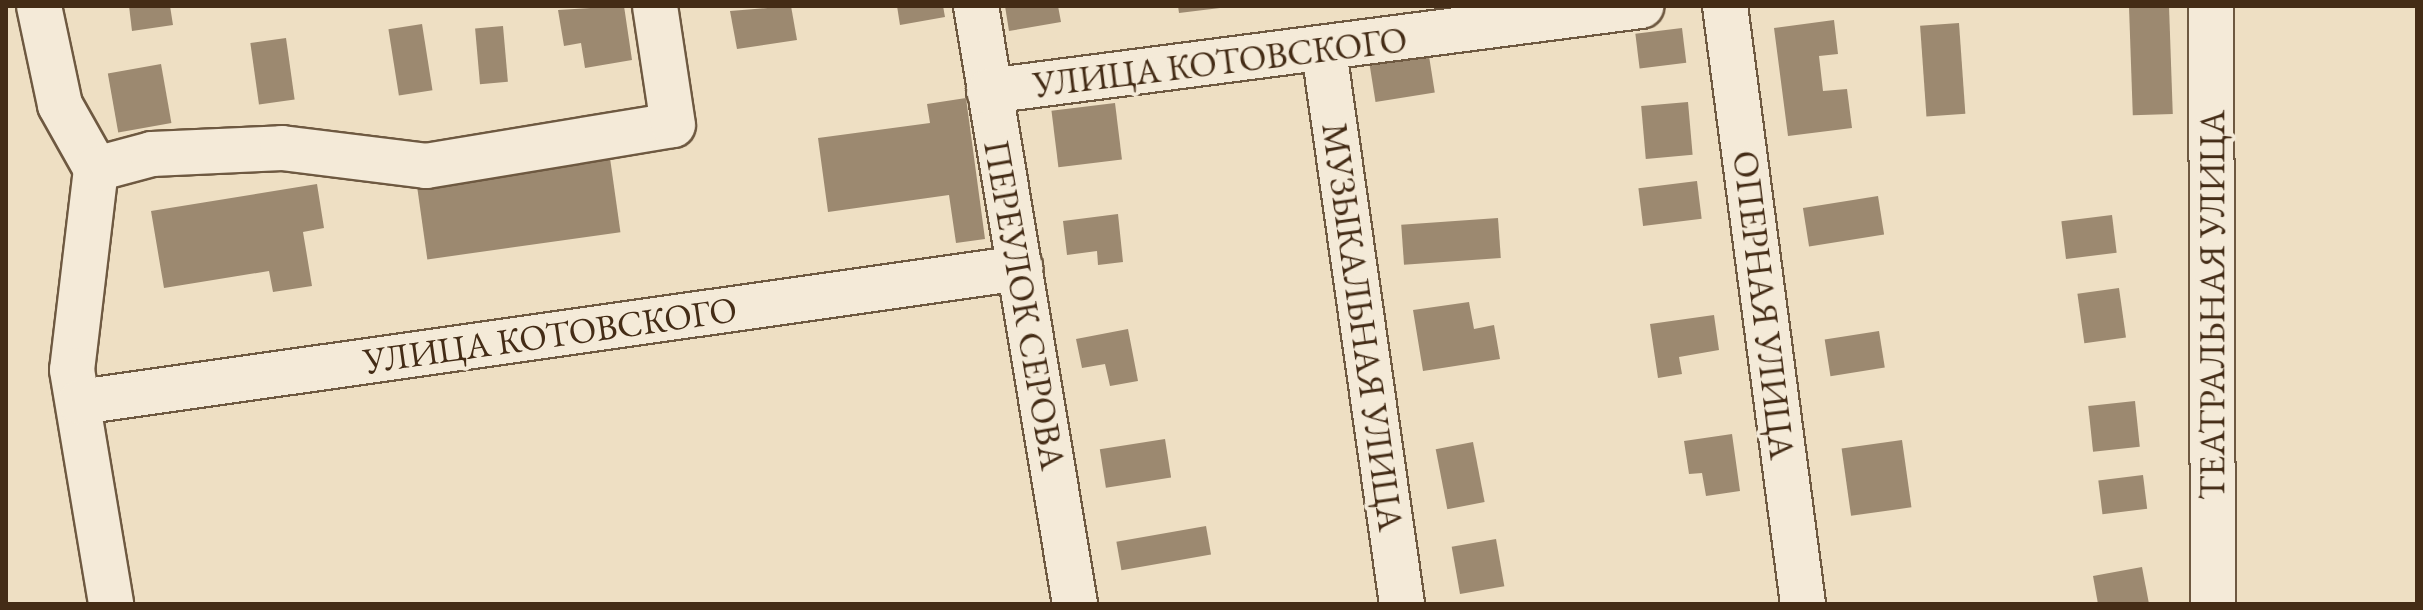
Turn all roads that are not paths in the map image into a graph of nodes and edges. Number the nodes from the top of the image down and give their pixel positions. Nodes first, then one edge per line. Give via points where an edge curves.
1 (39, 6) edge
2 (655, 6) edge
3 (976, 6) edge
4 (1641, 6) edge
5 (1725, 6) edge
6 (2211, 6) edge
7 (1324, 51) junction
8 (989, 91) junction
9 (96, 169) junction
10 (1020, 268) junction
11 (80, 402) junction
12 (111, 604) edge
13 (1075, 604) edge
14 (1402, 604) edge
15 (1803, 604) edge
16 (2213, 604) edge

1 - 9 street via 60,105
2 - 9 street via 673,125 426,166 282,148 152,154
3 - 8 street, ПЕРЕУЛОК СЕРОВА
4 - 7 street, УЛИЦА КОТОВСКОГО
5 - 15 street, ОПЕРНАЯ УЛИЦА
6 - 16 street, ТЕАТРАЛЬНАЯ УЛИЦА
7 - 8 street, УЛИЦА КОТОВСКОГО
7 - 14 street, МУЗЫКАЛЬНАЯ УЛИЦА
8 - 10 street, ПЕРЕУЛОК СЕРОВА
9 - 11 street via 74,330
10 - 11 street, УЛИЦА КОТОВСКОГО
10 - 13 street, ПЕРЕУЛОК СЕРОВА
11 - 12 street

